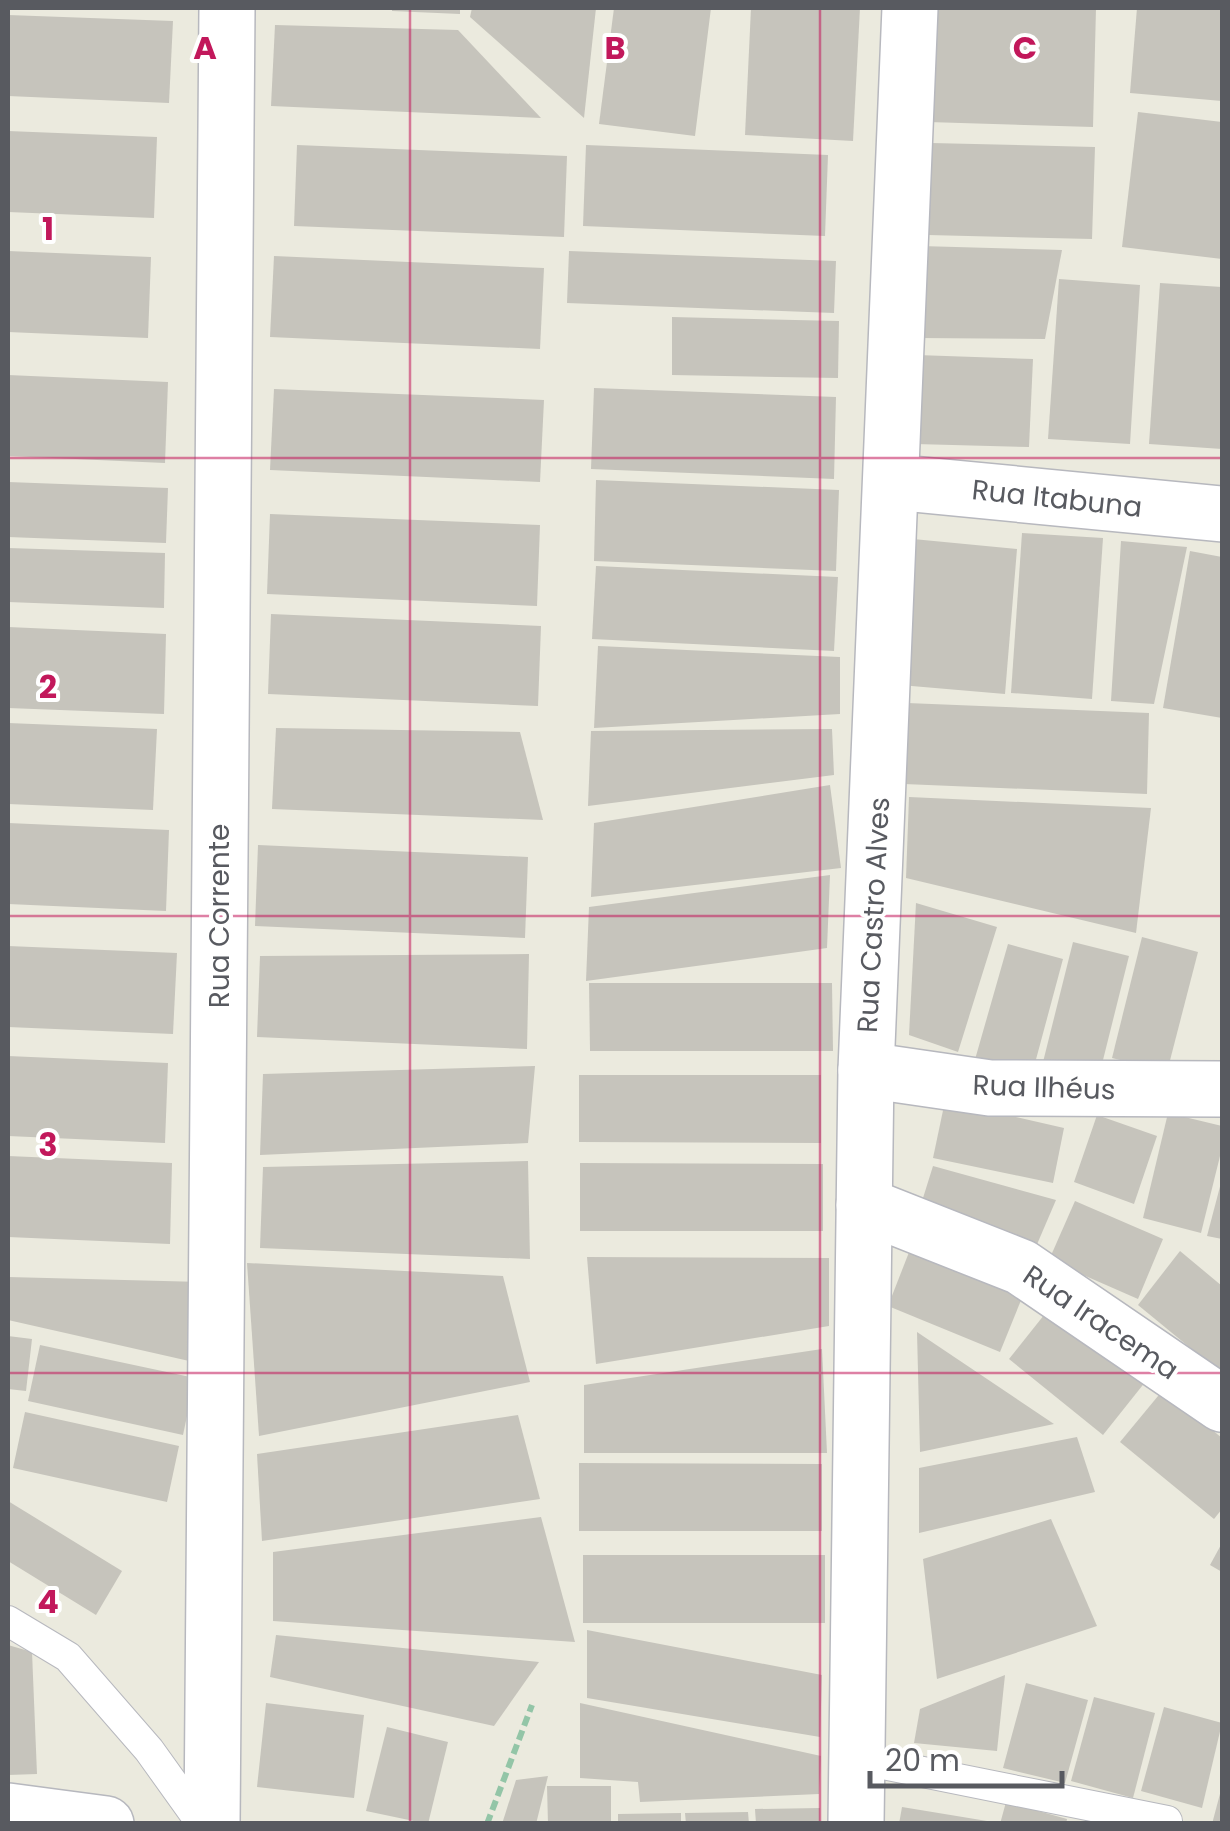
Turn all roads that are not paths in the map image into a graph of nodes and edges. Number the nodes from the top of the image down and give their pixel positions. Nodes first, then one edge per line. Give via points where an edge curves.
1 (226, 8) edge
2 (910, 8) edge
3 (892, 482) junction
4 (1222, 514) edge
5 (866, 1070) junction
6 (1222, 1088) edge
7 (864, 1205) junction
8 (1222, 1404) edge
9 (8, 1621) edge
10 (858, 1759) junction
11 (8, 1811) edge
12 (1168, 1821) edge
13 (106, 1824) edge
14 (202, 1824) edge
15 (212, 1824) edge
16 (856, 1824) edge

1 - 15 street, Rua Corrente
2 - 3 street, Rua Castro Alves
3 - 4 street, Rua Itabuna
3 - 5 street, Rua Castro Alves
5 - 6 street, Rua Ilhéus via 990,1088
5 - 7 street, Rua Castro Alves
7 - 8 street, Rua Iracema via 1020,1267
7 - 10 street, Rua Castro Alves
9 - 14 lane via 68,1657
10 - 12 lane
10 - 16 street, Rua Castro Alves
11 - 13 street

